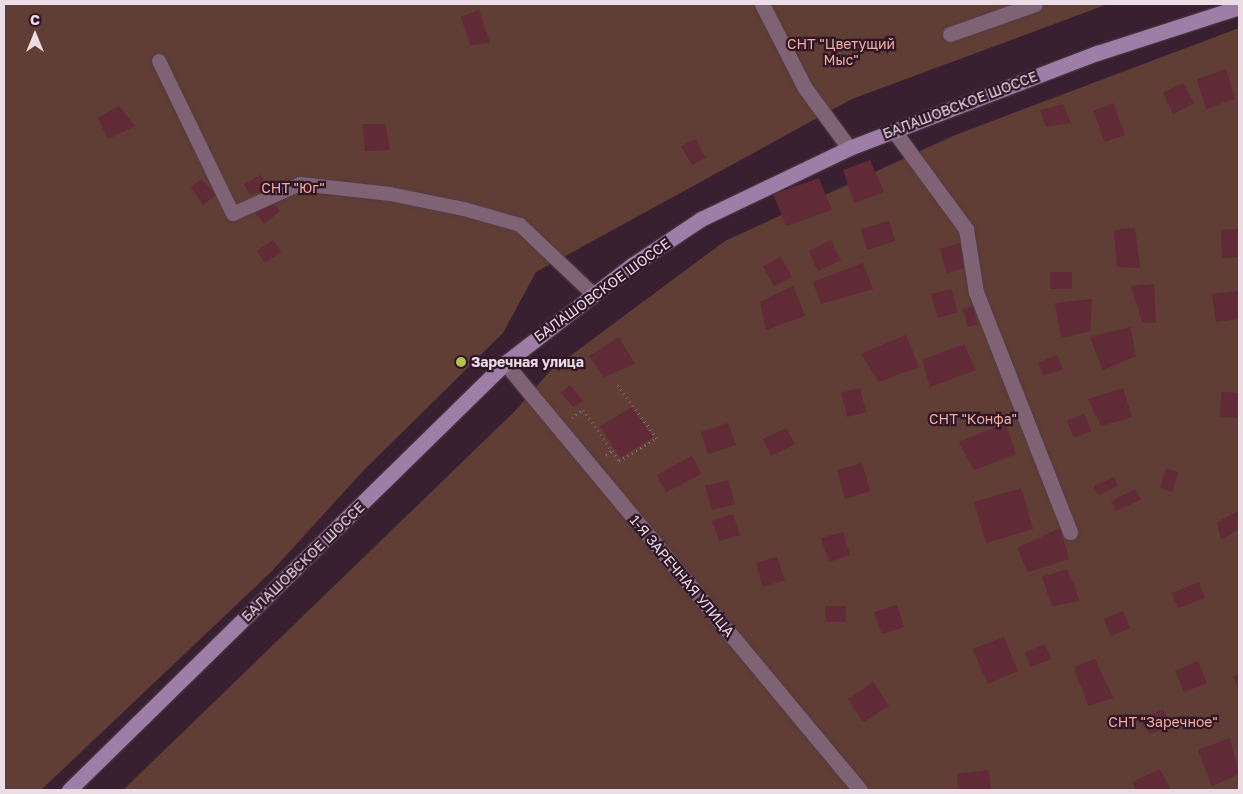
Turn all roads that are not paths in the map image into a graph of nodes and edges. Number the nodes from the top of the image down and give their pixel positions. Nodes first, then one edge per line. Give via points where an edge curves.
1 (762, 4) edge
2 (1034, 4) edge
3 (1239, 7) edge
4 (950, 34) dead end
5 (159, 61) dead end
6 (894, 130) junction
7 (849, 148) junction
8 (592, 294) junction
9 (505, 363) junction
10 (1070, 532) dead end
11 (69, 790) edge
12 (860, 790) edge

1 - 7 street via 805,88
2 - 4 street
3 - 6 main road, БАЛАШОВСКОЕ ШОССЕ via 1097,53
5 - 8 lane via 233,214 300,184 390,194 464,209 520,225 550,248
6 - 7 main road, БАЛАШОВСКОЕ ШОССЕ
6 - 10 street via 966,228 976,292
7 - 8 main road, БАЛАШОВСКОЕ ШОССЕ via 701,219
8 - 9 main road, БАЛАШОВСКОЕ ШОССЕ
9 - 11 main road, БАЛАШОВСКОЕ ШОССЕ
9 - 12 street, 1-Я ЗАРЕЧНАЯ УЛИЦА

